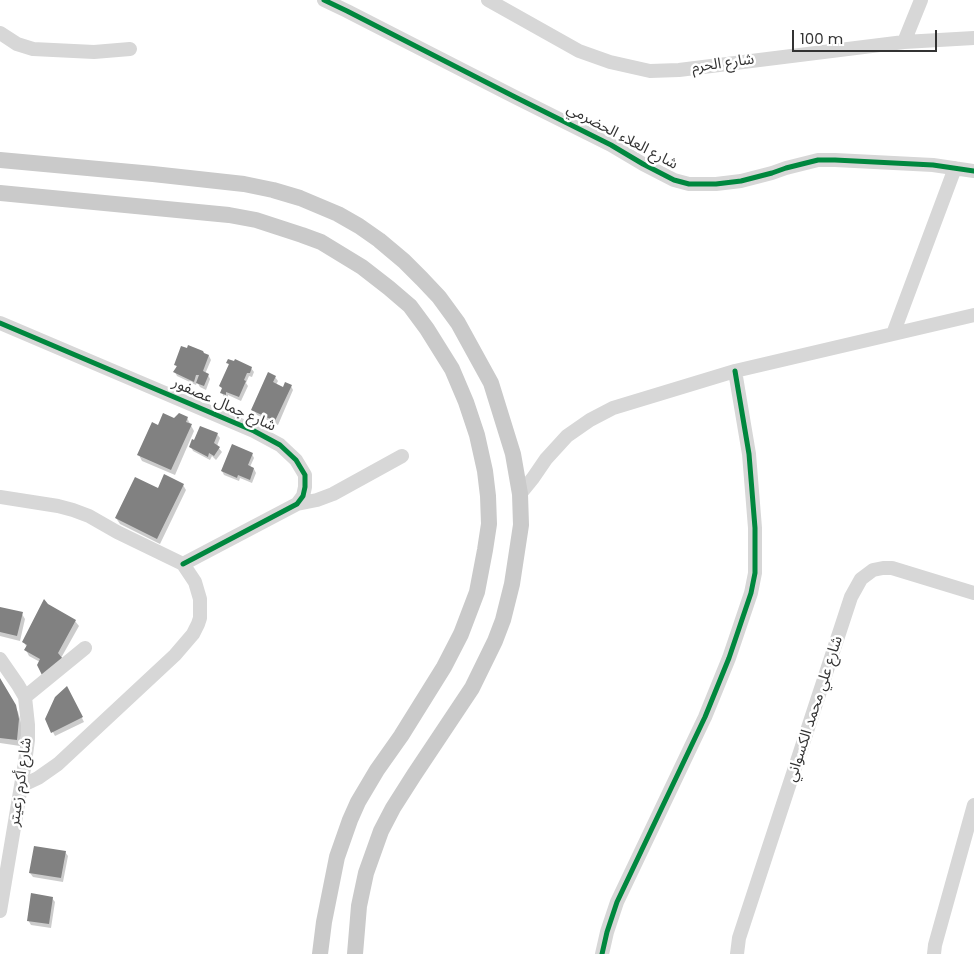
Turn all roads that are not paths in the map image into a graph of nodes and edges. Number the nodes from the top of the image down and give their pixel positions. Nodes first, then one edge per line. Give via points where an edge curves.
1 (324, 0) edge
2 (488, 0) edge
3 (921, 0) edge
4 (0, 33) edge
5 (974, 38) edge
6 (904, 42) junction
7 (130, 49) dead end
8 (0, 160) edge
9 (955, 168) junction
10 (974, 171) edge
11 (0, 193) edge
12 (974, 315) edge
13 (0, 323) edge
14 (893, 334) junction
15 (735, 371) junction
16 (402, 456) dead end
17 (520, 494) junction
18 (0, 497) edge
19 (297, 504) junction
20 (183, 564) junction
21 (974, 593) edge
22 (85, 648) dead end
23 (0, 659) edge
24 (24, 697) junction
25 (21, 786) junction
26 (974, 805) edge
27 (4, 860) edge
28 (0, 911) edge
29 (320, 954) edge
30 (355, 954) edge
31 (602, 954) edge
32 (737, 954) edge
33 (934, 954) edge

1 - 9 street, شارع العلاء الحضرمي via 603,140 674,180 716,184 757,177 818,160
2 - 6 street, شارع الحرم via 579,51 650,71
3 - 6 street
4 - 7 street via 33,49 94,52
5 - 6 street, شارع الحرم
8 - 17 main road via 244,184 300,198 360,226 412,269 458,324 491,383 514,454
9 - 10 street, شارع العلاء الحضرمي
9 - 14 street
11 - 29 main road via 229,215 256,220 321,242 362,267 410,306 452,369 466,402 477,435 488,496 489,524 477,592 444,667 377,770 350,820 337,857
12 - 14 street
13 - 19 street, شارع جمال عصفور via 267,437 296,460 305,476 303,496
14 - 15 street
15 - 17 street via 625,404 590,420 556,447
15 - 31 street via 749,454 755,528 755,572 751,593 705,716 617,902
16 - 19 street via 333,494
17 - 30 main road via 521,525 503,620 472,688 381,831 366,873 359,906
18 - 20 street via 73,510
19 - 20 street
20 - 25 street via 195,582 200,599 200,618 193,634 175,655 58,764
21 - 32 street, شارع علي محمد الكسواني via 892,568 873,570 861,579 851,597 739,938
22 - 24 street
23 - 24 street, شارع أكرم زعيتر
24 - 25 street, شارع أكرم زعيتر via 28,740
25 - 27 street, شارع أكرم زعيتر
26 - 33 street
27 - 28 street, شارع أكرم زعيتر

